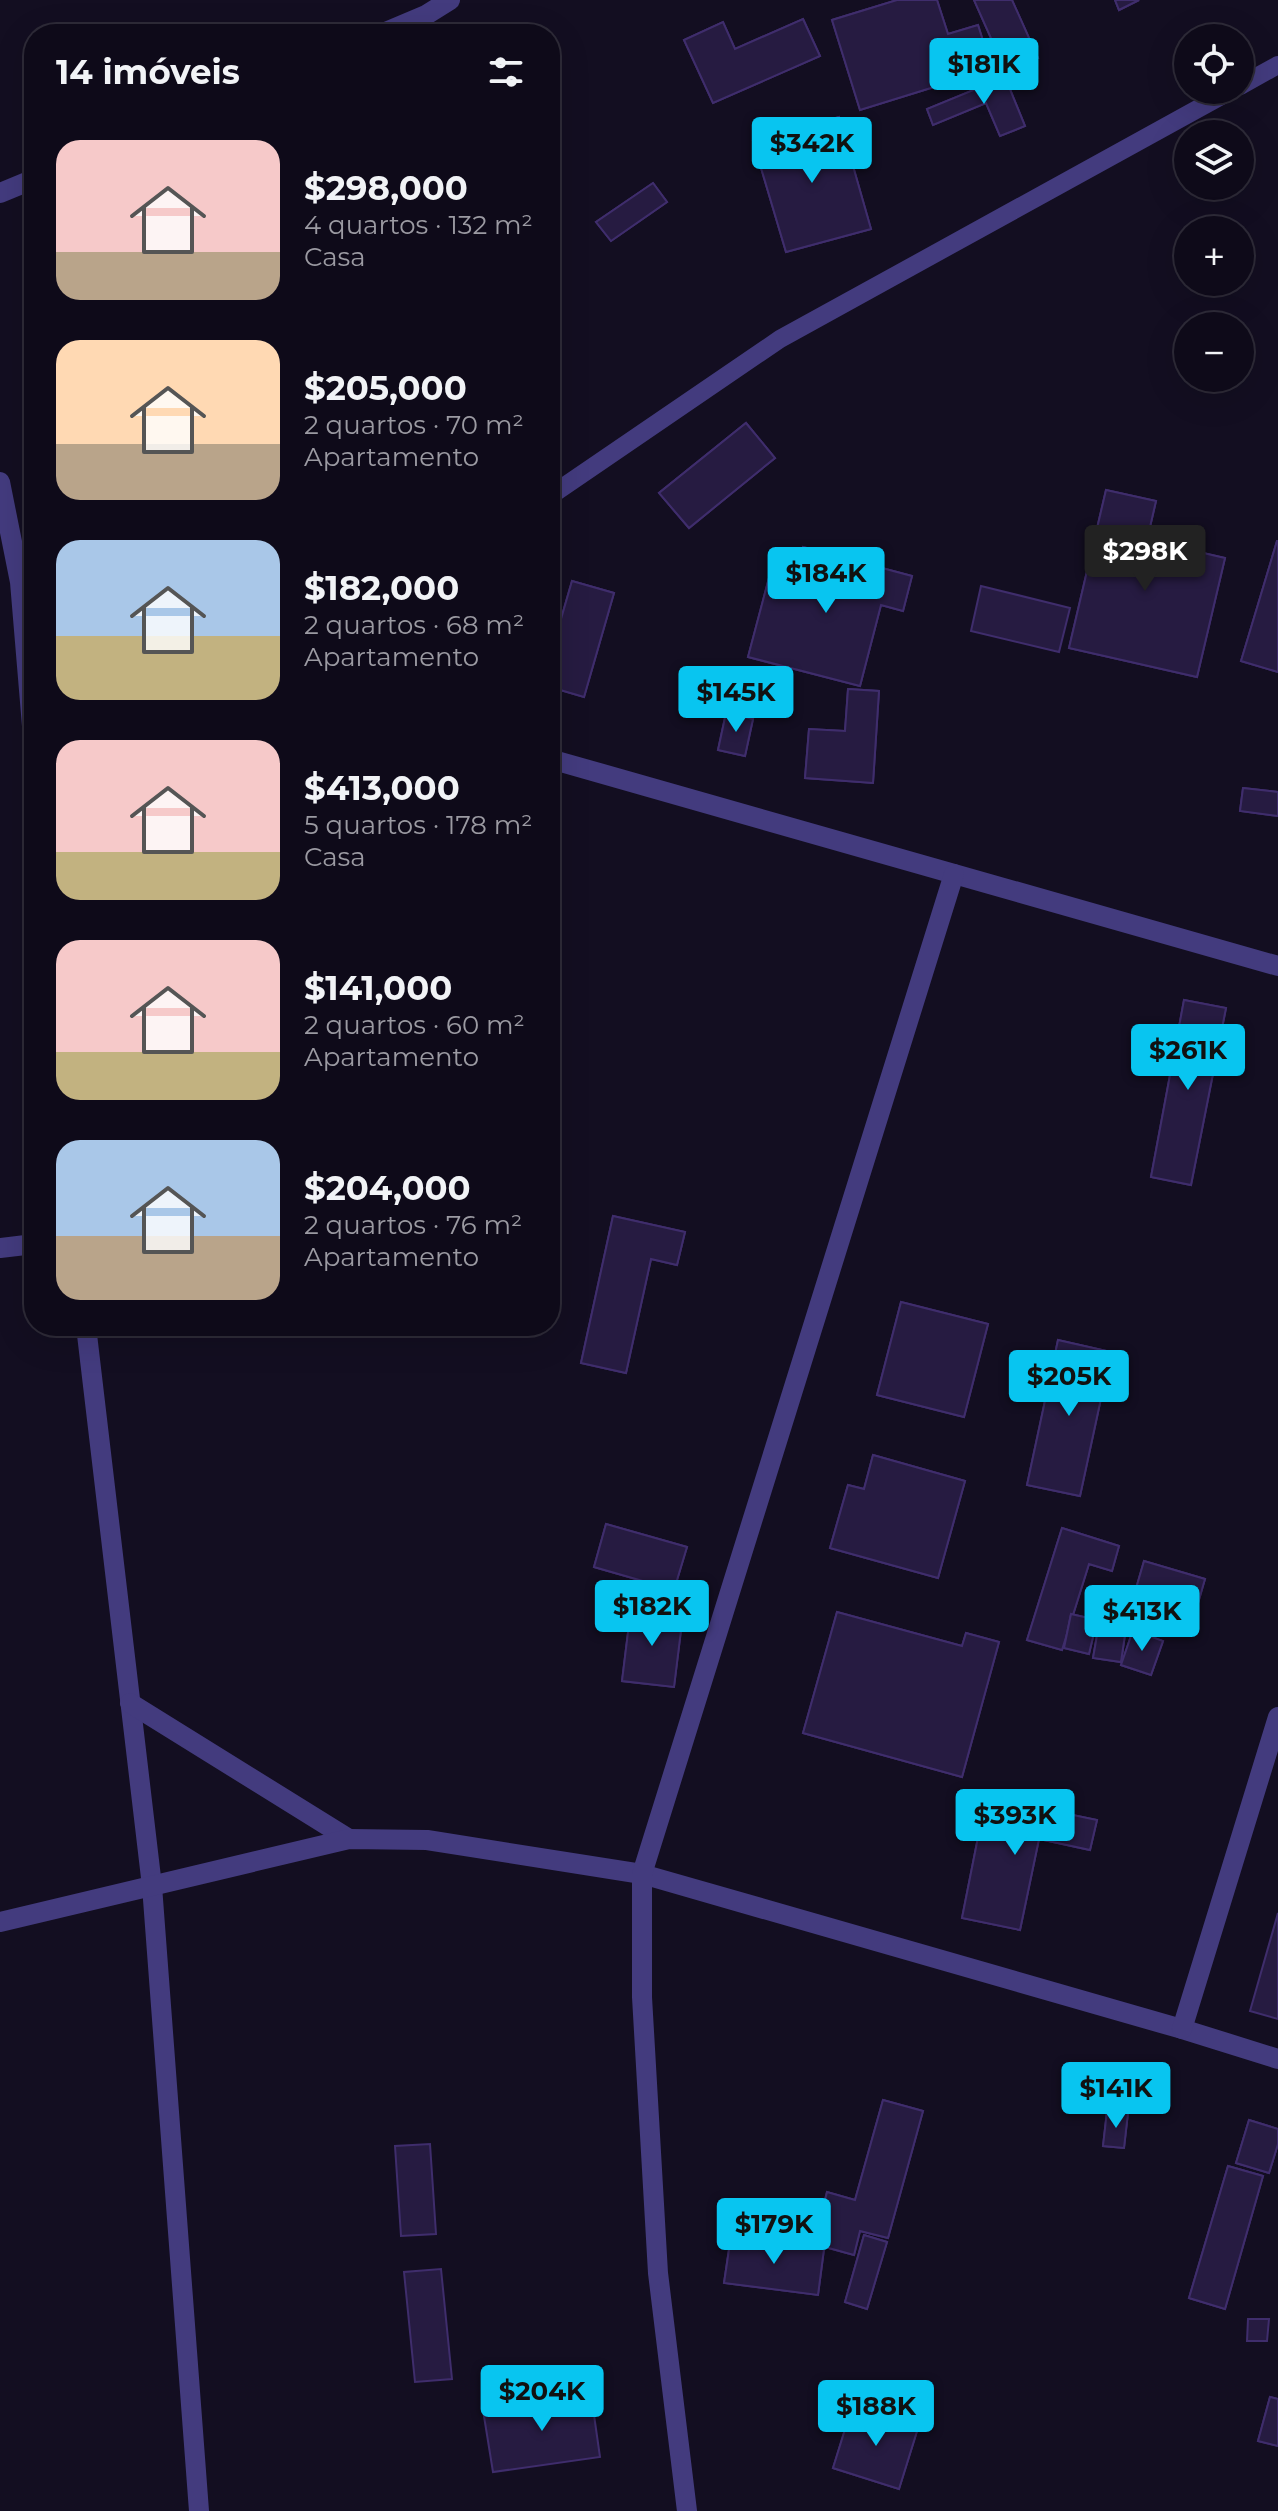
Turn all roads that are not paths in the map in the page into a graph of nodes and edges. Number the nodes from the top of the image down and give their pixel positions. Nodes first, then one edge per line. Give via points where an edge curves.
1 (450, 0) edge
2 (405, 24) edge
3 (1278, 65) edge
4 (1254, 78) edge
5 (1207, 104) edge
6 (24, 183) edge
7 (0, 193) edge
8 (0, 482) edge
9 (560, 489) edge
10 (24, 573) edge
11 (560, 762) edge
12 (954, 874) junction
13 (1278, 966) edge
14 (24, 1245) edge
15 (0, 1248) edge
16 (87, 1336) edge
17 (130, 1703) junction
18 (1278, 1717) edge
19 (349, 1839) junction
20 (642, 1874) junction
21 (152, 1886) junction
22 (0, 1922) edge
23 (1182, 2029) junction
24 (1278, 2059) edge
25 (199, 2511) edge
26 (687, 2511) edge

1 - 2 street
3 - 4 lane
5 - 9 lane via 780,339
6 - 7 street
8 - 10 street
11 - 12 street
12 - 13 street
12 - 20 street
14 - 15 street
16 - 17 street
17 - 19 street
17 - 21 street
18 - 23 street
19 - 20 street via 427,1840
19 - 21 street
20 - 23 street
20 - 26 street via 642,1997 658,2273
21 - 22 street
21 - 25 street
23 - 24 street

